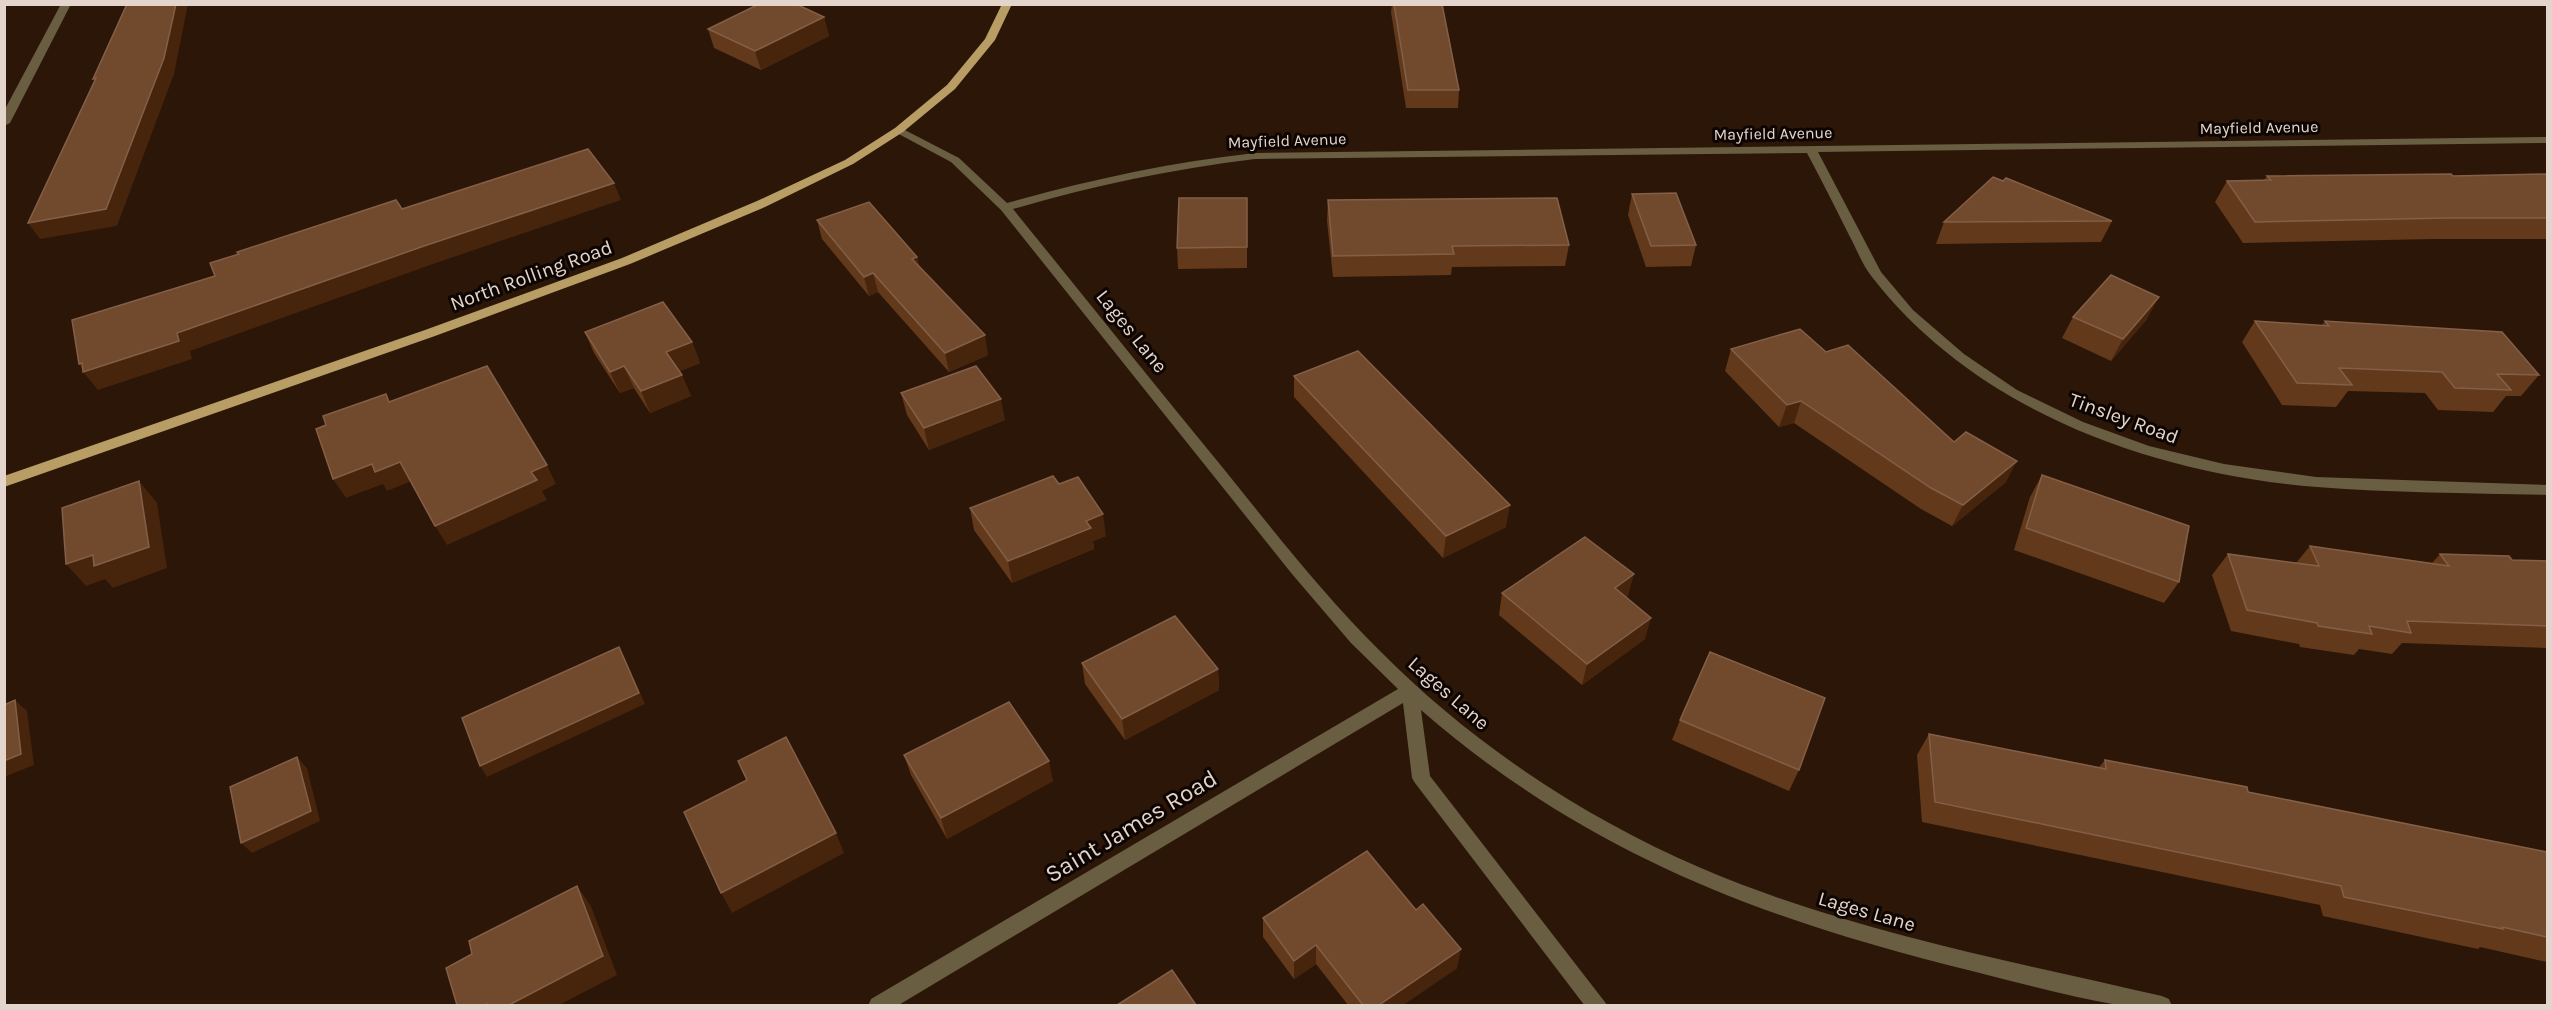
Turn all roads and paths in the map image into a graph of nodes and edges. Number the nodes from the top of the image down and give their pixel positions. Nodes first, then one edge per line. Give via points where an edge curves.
1 (66, 4) edge
2 (1006, 4) edge
3 (4, 123) edge
4 (898, 130) junction
5 (2547, 140) edge
6 (1810, 149) junction
7 (1005, 207) junction
8 (4, 482) edge
9 (2547, 490) edge
10 (1410, 690) junction
11 (878, 1005) edge
12 (1598, 1005) edge
13 (2162, 1005) edge

1 - 3 street
2 - 4 main road, North Rolling Road via 990,40 951,87
4 - 7 street, Lages Lane via 955,160
4 - 8 main road, North Rolling Road via 849,162 627,261
5 - 6 street, Mayfield Avenue
6 - 7 street, Mayfield Avenue via 1256,156 1115,177
6 - 9 street, Tinsley Road via 1875,273 1908,313 1959,357 2012,393 2078,425 2146,450 2213,467 2316,482
7 - 10 street, Lages Lane via 1296,569
10 - 11 street, Saint James Road
10 - 12 street via 1421,778
10 - 13 street, Lages Lane via 1509,770 1570,810 1638,847 1726,887 1818,920 1921,948

